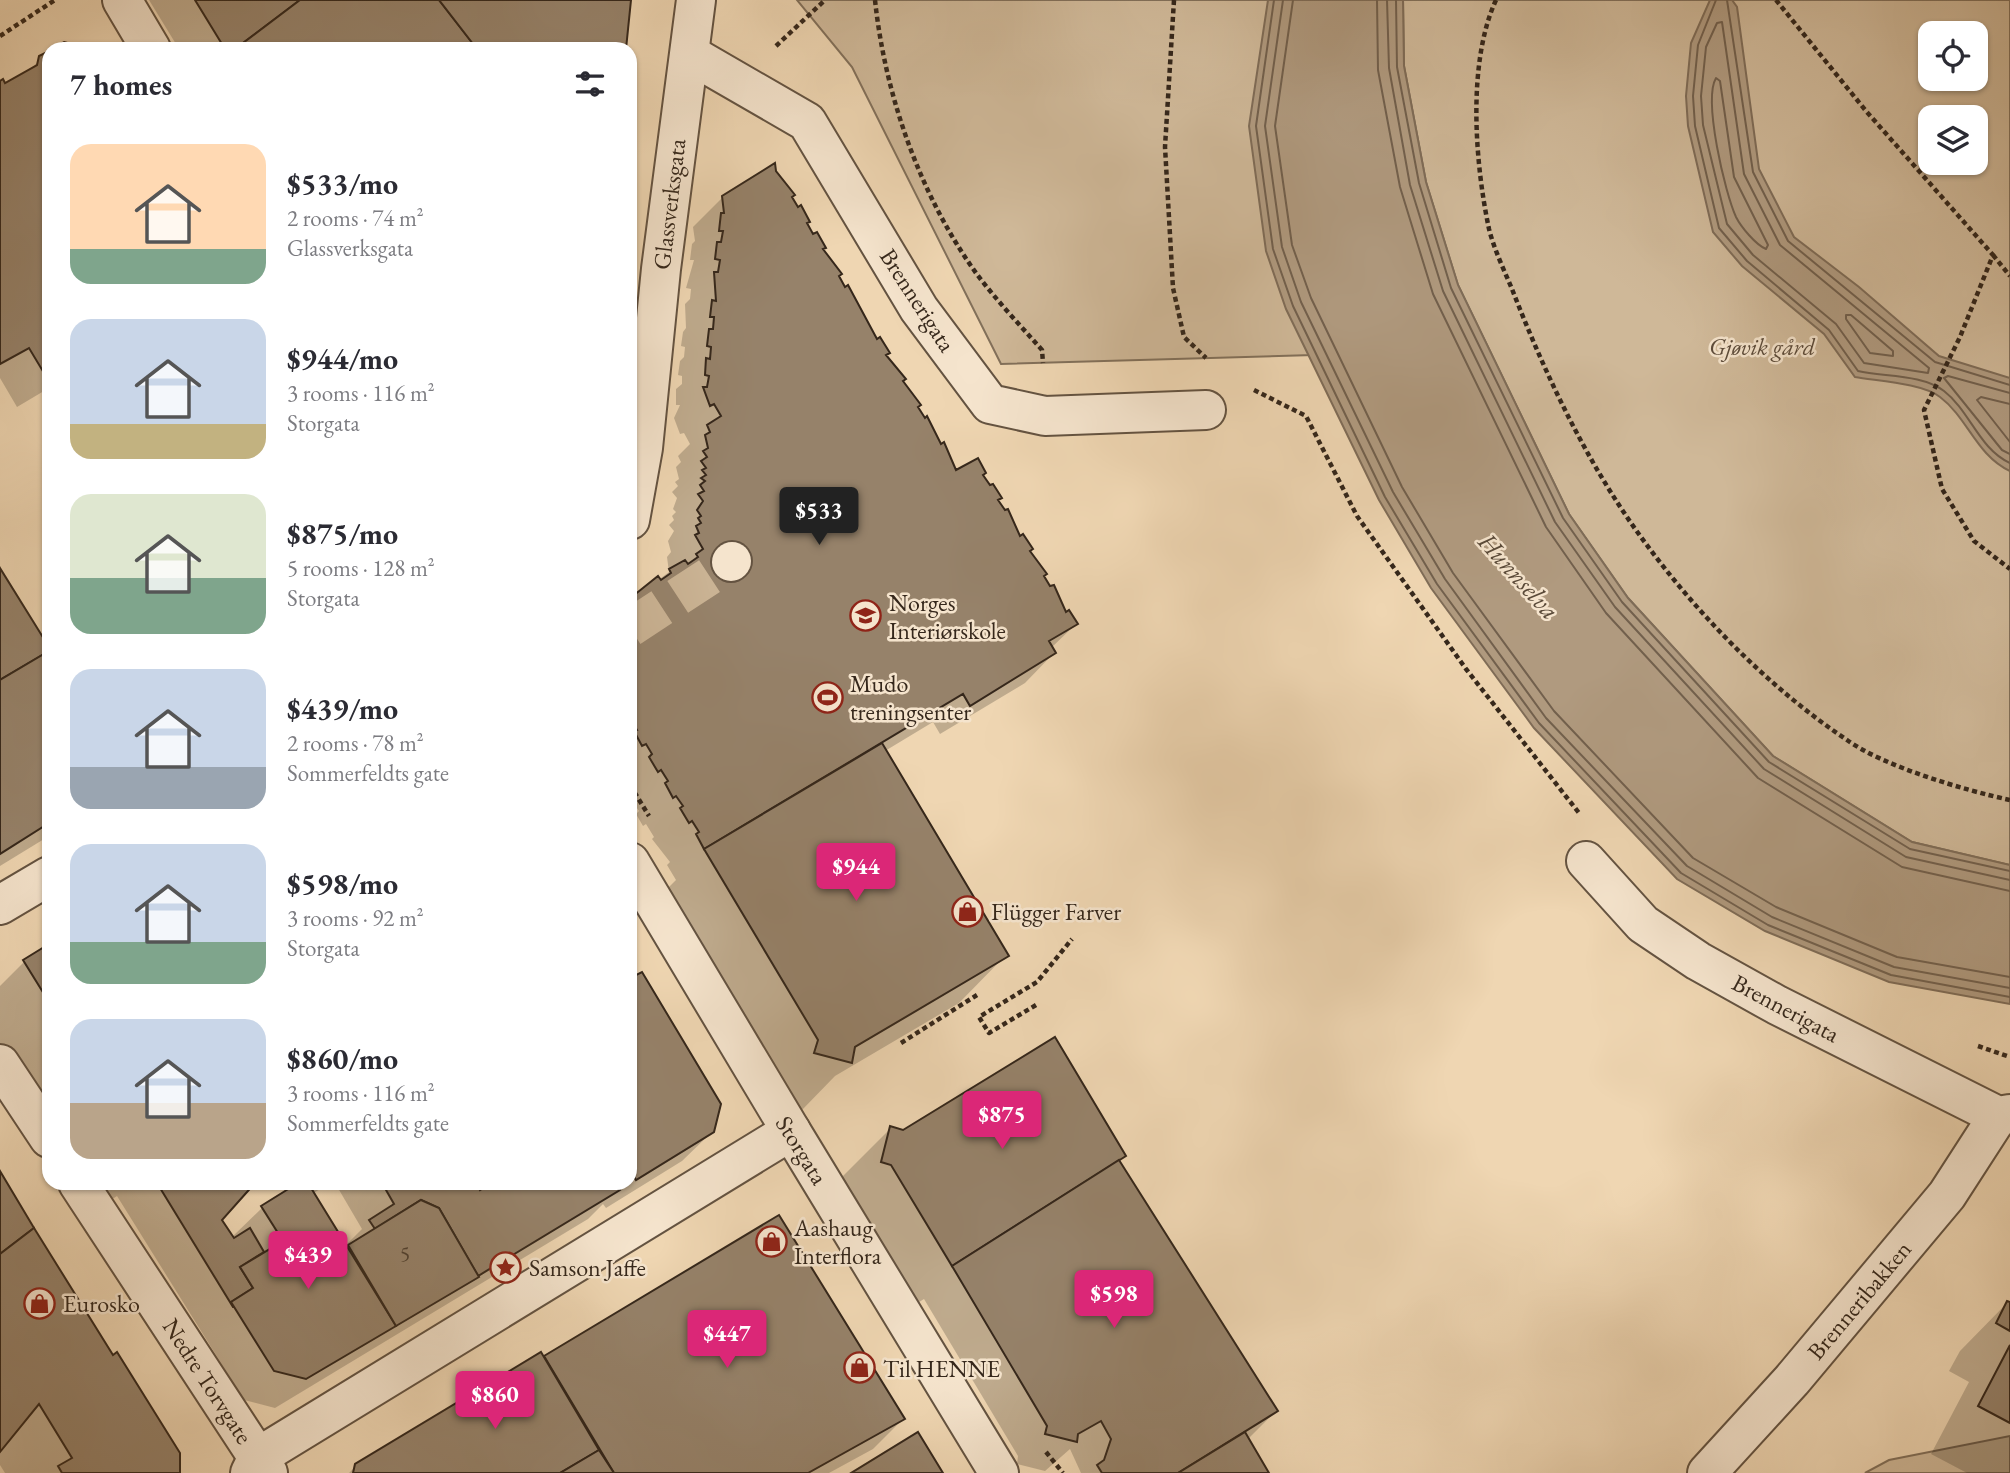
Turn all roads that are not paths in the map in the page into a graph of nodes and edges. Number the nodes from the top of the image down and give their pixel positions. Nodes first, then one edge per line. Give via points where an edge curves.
1 (122, 0) edge
2 (696, 0) edge
3 (147, 42) edge
4 (691, 55) junction
5 (1206, 410) dead end
6 (637, 481) edge
7 (1586, 861) dead end
8 (637, 874) edge
9 (42, 880) edge
10 (0, 905) edge
11 (0, 1064) edge
12 (2004, 1115) edge
13 (42, 1128) edge
14 (791, 1131) junction
15 (82, 1190) edge
16 (259, 1468) edge
17 (999, 1473) edge
18 (1707, 1473) edge

1 - 3 street
2 - 4 street, Glassverksgata
4 - 5 street, Brennerigata via 807,122 919,309 990,404 1045,416
4 - 6 street, Glassverksgata
7 - 12 street, Brennerigata via 1643,924 1698,961 1777,1005
8 - 14 street, Storgata
9 - 10 street
11 - 13 street
12 - 18 street, Brenneribakken via 1947,1195 1792,1380
14 - 16 street
14 - 17 street, Storgata
15 - 16 street, Nedre Torvgate

